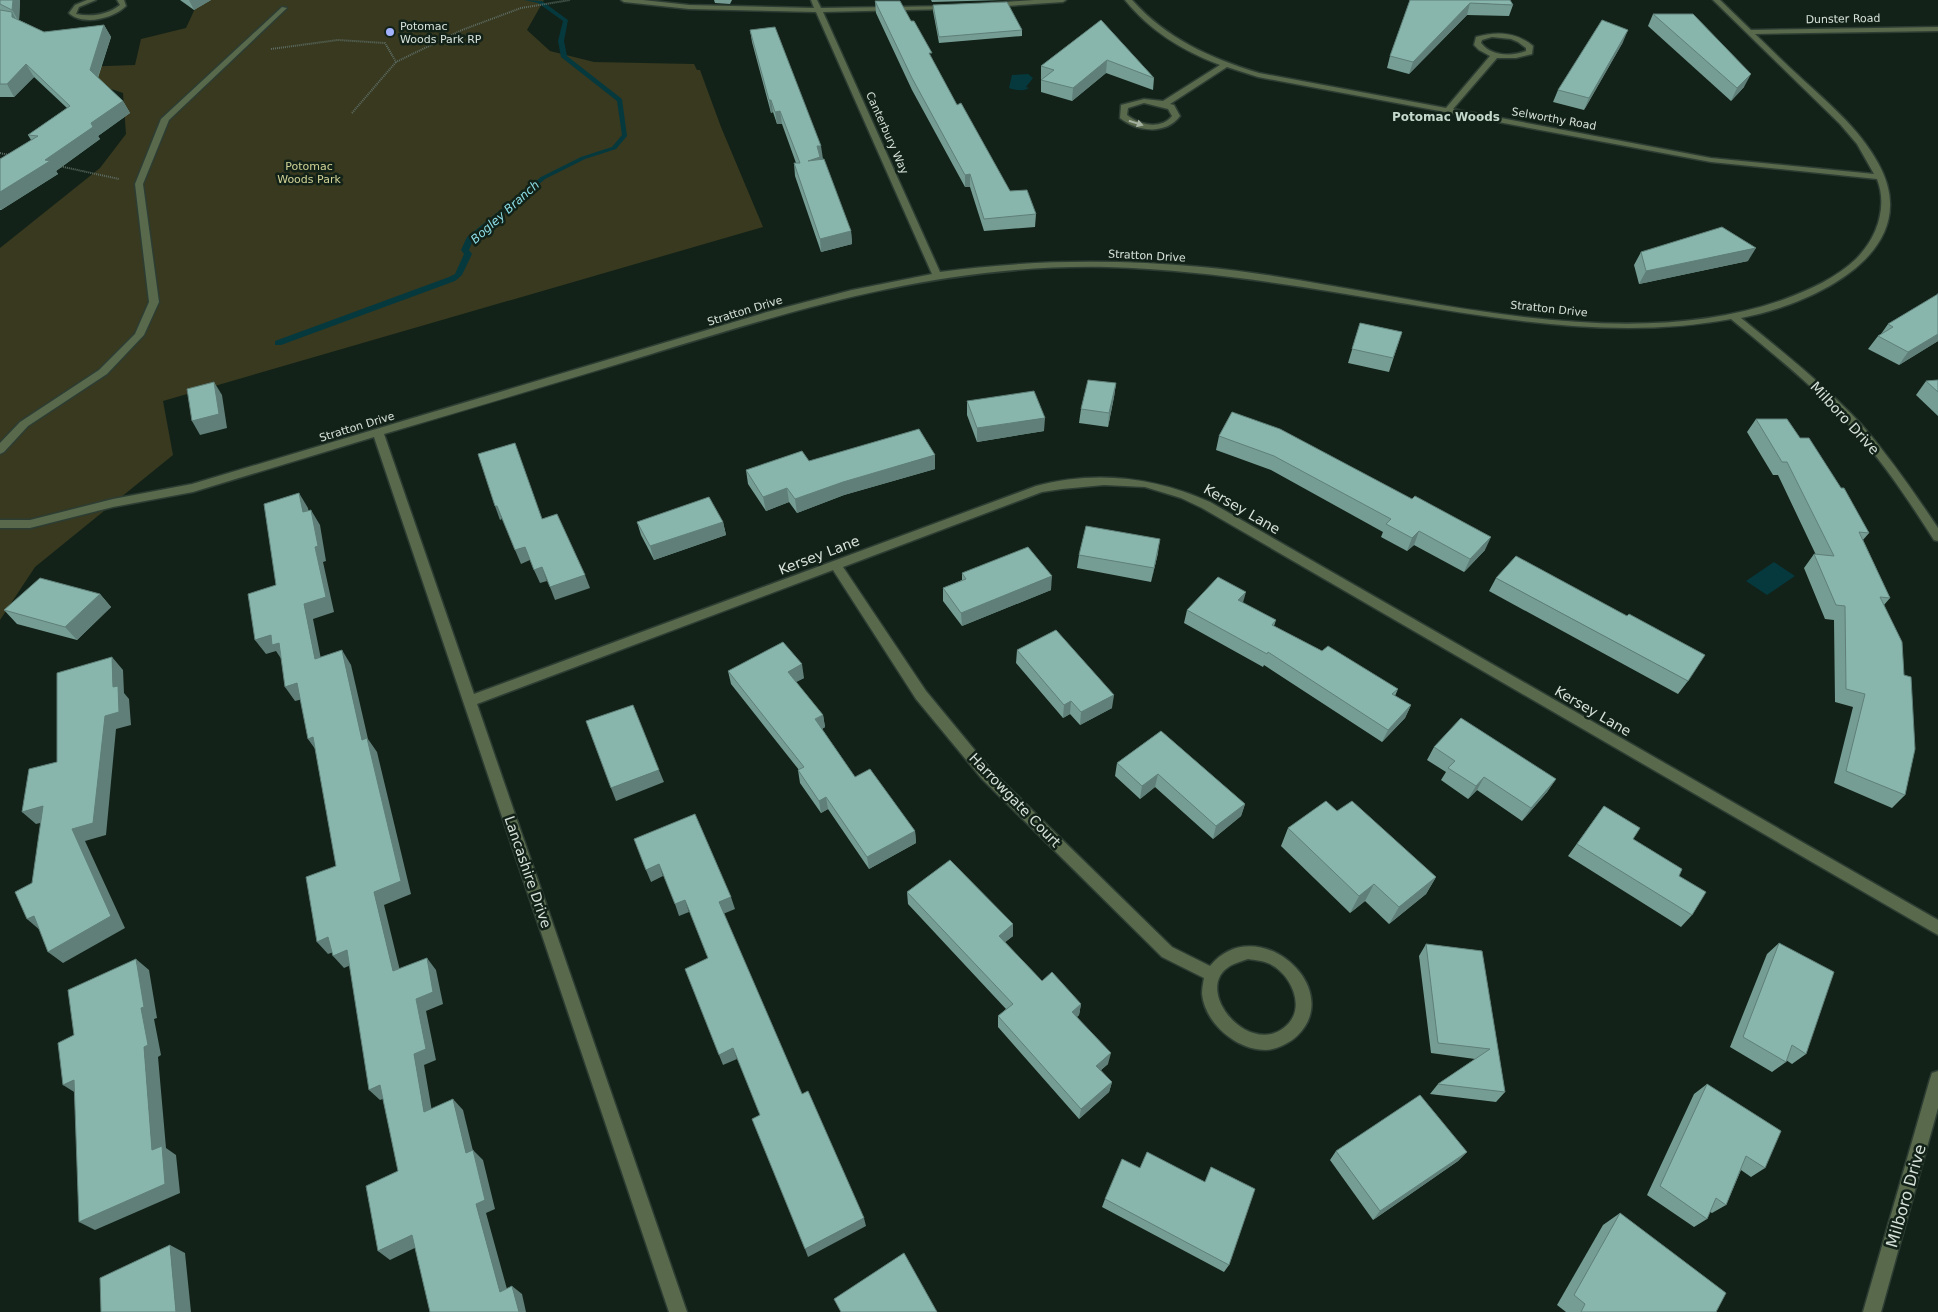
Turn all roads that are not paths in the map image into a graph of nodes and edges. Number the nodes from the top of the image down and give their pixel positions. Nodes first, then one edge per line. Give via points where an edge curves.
1 (92, 0) edge
2 (120, 0) edge
3 (624, 0) edge
4 (814, 0) edge
5 (1063, 0) edge
6 (1128, 0) edge
7 (1716, 0) edge
8 (982, 6) edge
9 (953, 7) edge
10 (284, 8) dead end
11 (820, 10) junction
12 (1938, 29) edge
13 (1749, 32) junction
14 (1495, 55) junction
15 (1224, 66) junction
16 (1164, 104) junction
17 (1447, 111) junction
18 (1881, 177) junction
19 (937, 275) junction
20 (1734, 317) junction
21 (378, 433) junction
22 (0, 450) edge
23 (0, 524) edge
24 (1938, 537) edge
25 (836, 565) junction
26 (470, 701) junction
27 (1938, 928) edge
28 (1212, 975) junction
29 (1938, 1079) edge
30 (678, 1312) edge
31 (1872, 1312) edge

1 - 2 street via 77,6 72,12 74,15 87,18 105,15 123,6
3 - 11 street via 689,7
4 - 11 street, Canterbury Way
5 - 8 street
6 - 15 street, Selworthy Road via 1143,19 1160,32
7 - 13 street, Stratton Drive
9 - 11 street
10 - 22 street via 165,119 139,184 154,302 139,335 103,372 24,424
11 - 19 street, Canterbury Way
12 - 13 street, Dunster Road
13 - 18 street, Stratton Drive via 1859,139
14 - 14 street via 1515,57 1529,52 1530,48 1521,40 1502,35 1479,39 1480,48
14 - 17 street
15 - 16 street
15 - 17 street, Selworthy Road
16 -> 16 street via 1146,101 1130,104 1122,112 1134,124 1161,126 1176,116 1171,107
17 - 18 street, Selworthy Road via 1711,160
18 - 20 street, Stratton Drive via 1885,214 1880,231 1855,266 1804,296
19 - 20 street, Stratton Drive via 1044,266 1161,266 1260,277 1556,322 1657,325
19 - 21 street, Stratton Drive via 814,302
20 - 24 street, Milboro Drive via 1813,383 1871,443
21 - 23 street, Stratton Drive via 192,488 30,524
21 - 26 street, Lancashire Drive
25 - 26 street, Kersey Lane
25 - 27 street, Kersey Lane via 1040,489 1094,480 1119,480 1159,485 1184,493
25 - 28 street, Harrowgate Court via 921,695 987,775 1167,952
26 - 30 street, Lancashire Drive
28 - 28 street via 1211,1005 1233,1032 1249,1040 1266,1042 1281,1038 1294,1029 1302,1017 1301,986 1279,961 1264,954 1248,952 1233,955 1220,963
29 - 31 street, Milboro Drive

